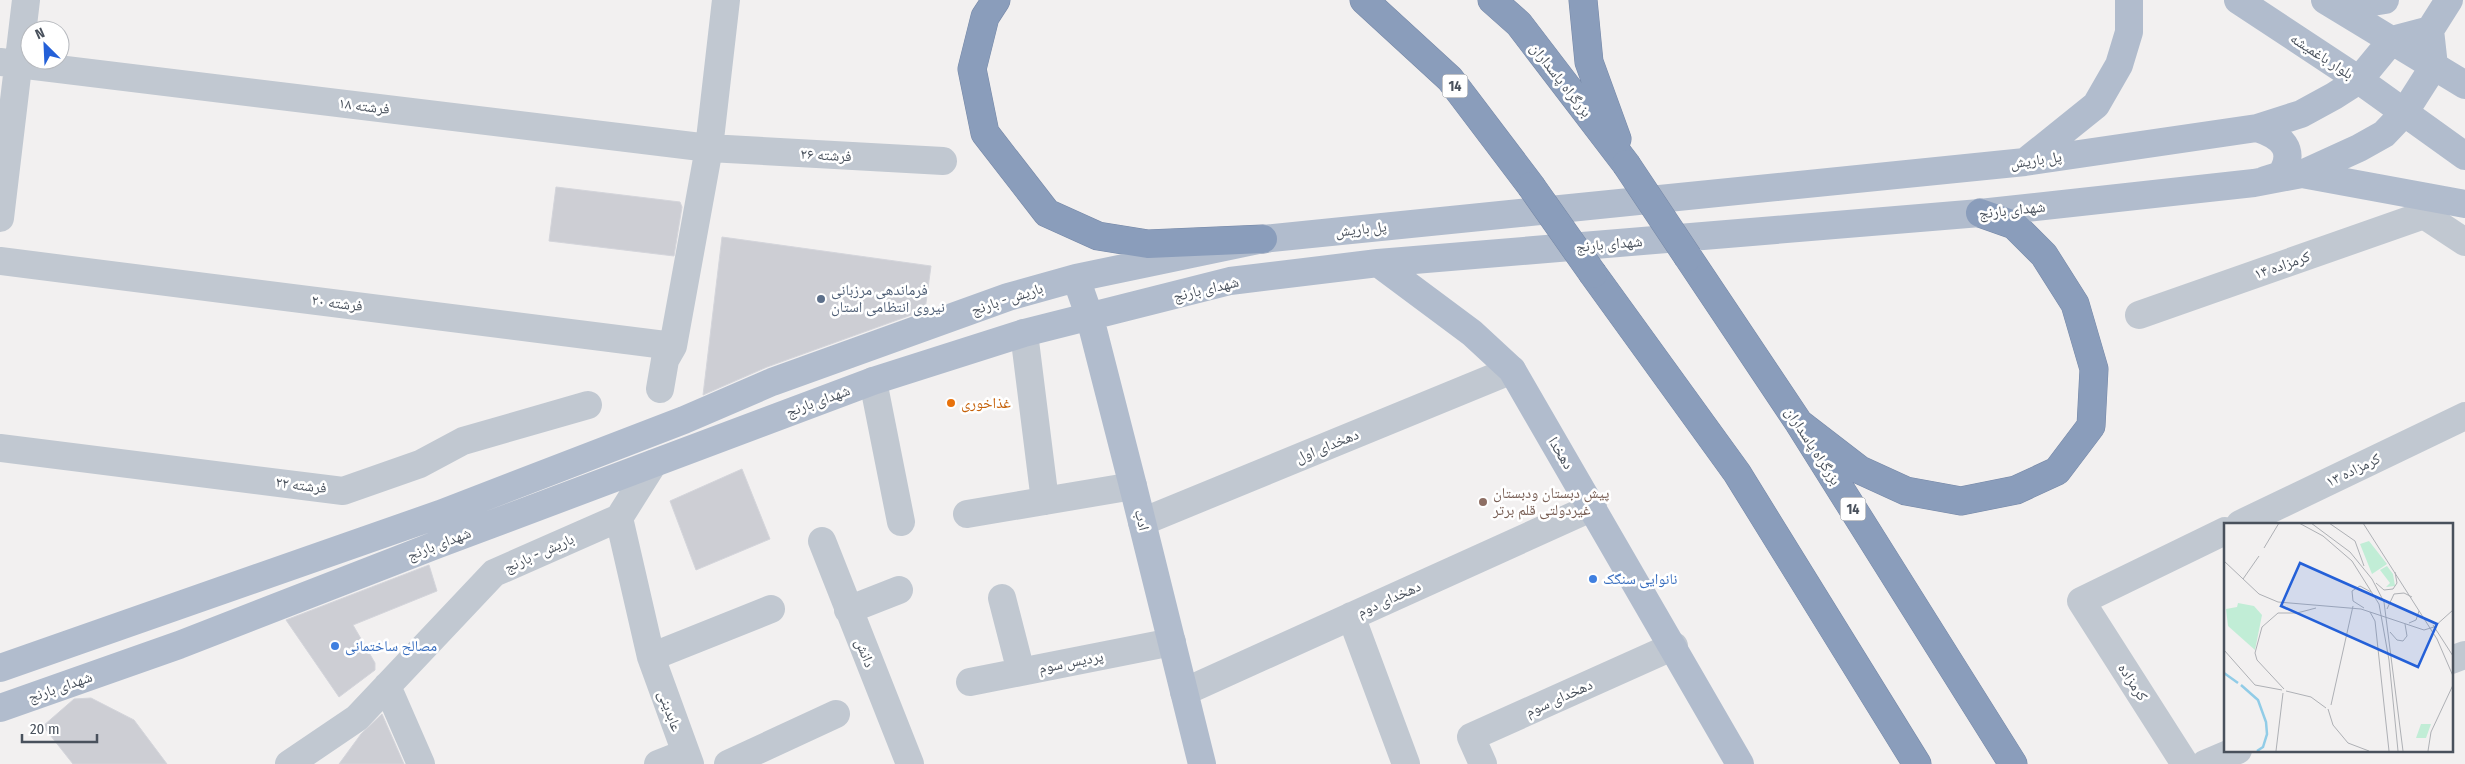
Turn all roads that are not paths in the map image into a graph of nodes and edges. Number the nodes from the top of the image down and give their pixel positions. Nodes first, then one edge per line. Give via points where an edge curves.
1 (26, 0) edge
2 (726, 0) edge
3 (996, 0) edge
4 (1364, 0) edge
5 (1492, 0) edge
6 (1583, 0) edge
7 (2129, 0) edge
8 (2238, 0) edge
9 (2326, 0) edge
10 (2384, 0) edge
11 (2449, 0) edge
12 (2430, 30) junction
13 (2392, 40) junction
14 (9, 63) edge
15 (2434, 66) junction
16 (2359, 80) junction
17 (2465, 86) edge
18 (2404, 113) junction
19 (2257, 128) junction
20 (709, 148) junction
21 (2465, 156) edge
22 (943, 162) dead end
23 (2025, 162) junction
24 (1626, 164) junction
25 (2302, 174) junction
26 (2254, 183) junction
27 (2465, 204) edge
28 (1980, 213) junction
29 (0, 218) edge
30 (1264, 239) junction
31 (2465, 242) edge
32 (0, 261) edge
33 (1378, 263) junction
34 (1076, 278) junction
35 (2139, 315) dead end
36 (1090, 318) junction
37 (1024, 333) junction
38 (674, 346) junction
39 (1512, 370) junction
40 (873, 381) junction
41 (660, 390) dead end
42 (741, 394) joint
43 (588, 405) dead end
44 (2465, 416) edge
45 (1799, 423) junction
46 (0, 448) edge
47 (654, 464) junction
48 (1133, 486) junction
49 (1045, 501) junction
50 (1593, 507) junction
51 (967, 514) dead end
52 (619, 518) junction
53 (901, 522) dead end
54 (1142, 522) junction
55 (2242, 523) edge
56 (2224, 532) edge
57 (822, 541) dead end
58 (899, 590) dead end
59 (1002, 598) dead end
60 (771, 609) dead end
61 (848, 610) junction
62 (1352, 616) junction
63 (1172, 642) junction
64 (1674, 646) junction
65 (2465, 655) edge
66 (651, 658) junction
67 (2452, 660) edge
68 (0, 668) edge
69 (1021, 672) junction
70 (970, 682) dead end
71 (387, 686) junction
72 (1184, 692) junction
73 (0, 708) edge
74 (836, 714) dead end
75 (2233, 752) edge
76 (688, 759) edge
77 (289, 764) edge
78 (421, 764) edge
79 (658, 764) edge
80 (728, 764) edge
81 (910, 764) edge
82 (1202, 764) edge
83 (1406, 764) edge
84 (1483, 764) edge
85 (1740, 764) edge
86 (1917, 764) edge
87 (2013, 764) edge
88 (2185, 764) edge
89 (2205, 764) edge

1 - 14 street
2 - 20 street
3 - 30 highway via 985,17 972,69 986,133 1047,213 1098,236 1148,244
4 - 86 highway, 14, bridge via 1450,79 1531,186 1737,473
5 - 24 highway, بزرگراه پاسداران / 14 via 1519,24
6 - 24 highway via 1589,62
7 - 23 main road via 2129,32 2119,65 2096,105
8 - 16 main road, بلوار باغمیشه
9 - 10 main road via 2360,4
9 - 13 main road
11 - 12 main road
12 - 13 main road
12 - 15 main road
13 - 15 main road
13 - 16 main road, پل باریش
14 - 20 street, ۱۸ فرشته
14 - 29 street
15 - 17 main road
15 - 18 main road, شهدای بارنج
16 - 18 main road, بلوار باغمیشه
16 - 19 main road, پل باریش via 2300,114
18 - 21 main road, بلوار باغمیشه
18 - 25 main road, شهدای بارنج via 2384,134
19 - 23 main road, پل باریش
19 - 26 main road via 2283,141 2288,152 2288,164 2281,175
20 - 22 street, ۲۶ فرشته
20 - 38 street
23 - 30 main road, پل باریش
24 - 45 highway, بزرگراه پاسداران / 14, bridge
25 - 26 main road, شهدای بارنج
25 - 27 main road
26 - 28 main road, شهدای بارنج
28 - 33 main road, شهدای بارنج
28 - 45 highway via 2014,225 2044,255 2075,304 2094,369 2090,426 2057,471 2016,490 1961,501 1906,491 1860,470
30 - 34 main road, پل باریش
31 - 35 street, کرمزاده ۱۴ via 2424,214
32 - 38 street, ۲۰ فرشته
33 - 36 main road, شهدای بارنج via 1230,281
33 - 39 main road, دهخدا via 1472,334
34 - 36 main road, ادب
34 - 42 main road, باریش - بارنج via 1008,297
36 - 37 main road, شهدای بارنج
36 - 48 main road, ادب
37 - 40 main road, شهدای بارنج
37 - 49 street
38 - 41 street via 665,360
39 - 50 main road, دهخدا
39 - 54 street, دهخدای اول
40 - 47 main road, شهدای بارنج
40 - 53 street
42 - 68 main road, شهدای بارنج via 684,420 440,514
43 - 46 street, ۲۲ فرشته via 462,441 420,464 343,491
44 - 55 street, کرمزاده ۱۳
45 - 87 highway, بزرگراه پاسداران / 14
47 - 52 street
47 - 73 main road, شهدای بارنج via 179,645
48 - 49 street
48 - 54 main road, ادب
49 - 51 street
50 - 62 street, دهخدای دوم
50 - 64 main road, دهخدا
52 - 66 street, عابدینی
52 - 71 street, باریش - بارنج via 494,573
54 - 63 main road, ادب
56 - 88 street, کرمزاده via 2081,601
57 - 61 street, دانش
58 - 61 street
59 - 69 street
60 - 66 street
61 - 81 street, دانش
62 - 72 street, دهخدای دوم
62 - 83 street
63 - 69 street, پردیس سوم
63 - 72 main road, ادب
64 - 84 street, دهخدای سوم via 1471,737
64 - 85 main road, دهخدا
65 - 67 street
66 - 76 street, عابدینی
69 - 70 street, پردیس سوم
71 - 77 street, باریش - بارنج via 357,718
71 - 78 street
72 - 82 main road, ادب
74 - 80 street
75 - 89 street
76 - 79 street

